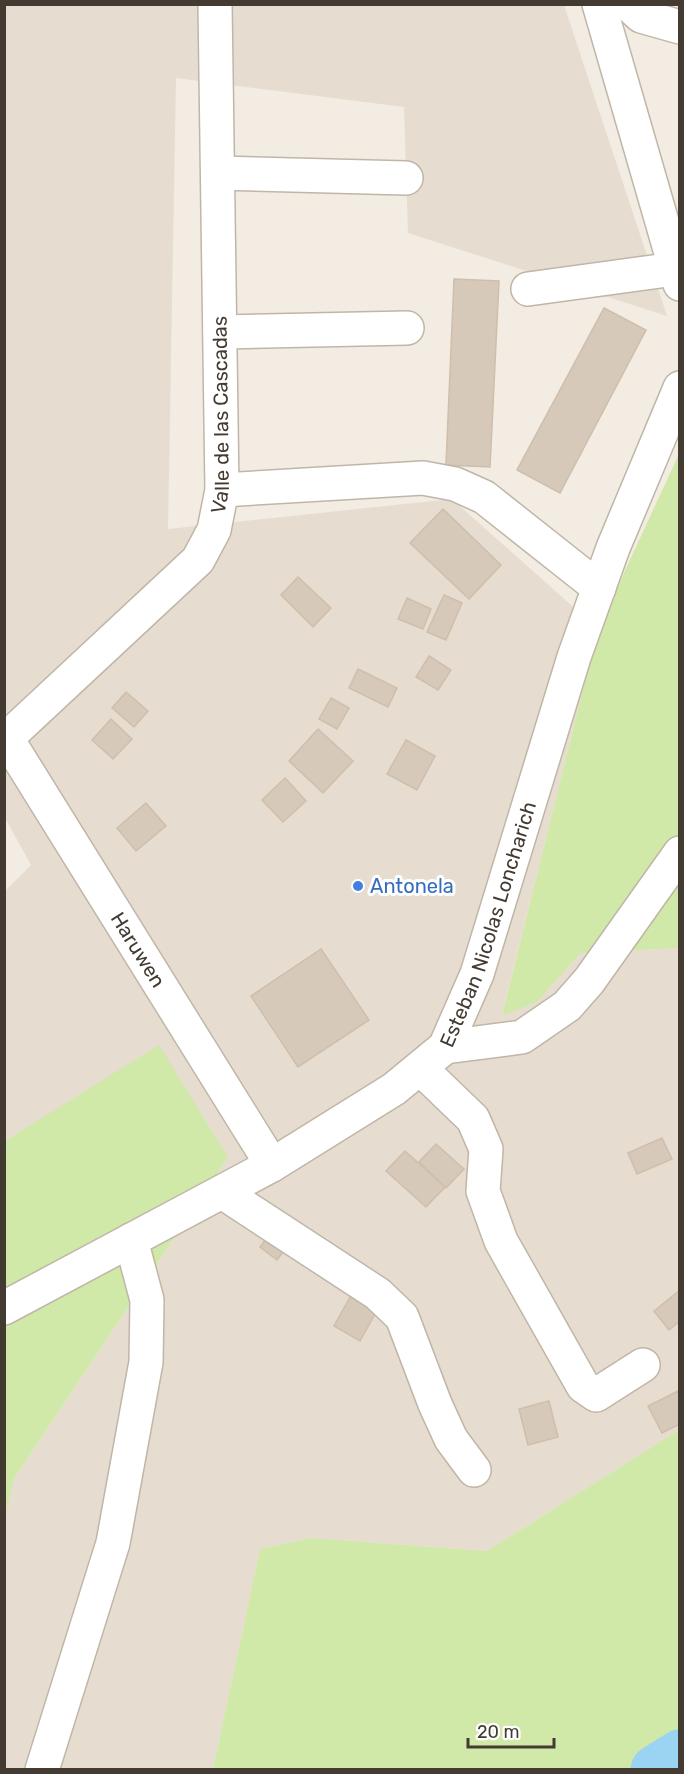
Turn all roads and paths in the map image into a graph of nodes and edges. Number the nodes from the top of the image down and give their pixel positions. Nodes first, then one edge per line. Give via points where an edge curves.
1 (215, 4) edge
2 (599, 4) edge
3 (628, 4) edge
4 (680, 27) edge
5 (218, 173) junction
6 (406, 178) dead end
7 (677, 276) edge
8 (528, 289) dead end
9 (407, 328) dead end
10 (220, 332) junction
11 (680, 387) edge
12 (222, 490) junction
13 (599, 588) junction
14 (6, 736) edge
15 (680, 853) edge
16 (445, 1047) junction
17 (420, 1068) junction
18 (272, 1165) junction
19 (222, 1192) junction
20 (131, 1240) junction
21 (4, 1308) edge
22 (643, 1365) dead end
23 (474, 1470) dead end
24 (42, 1770) edge

1 - 5 street, Valle de las Cascadas
2 - 7 street
3 - 4 street via 641,16
5 - 6 street
5 - 10 street, Valle de las Cascadas
7 - 8 street
9 - 10 street
10 - 12 street, Valle de las Cascadas
11 - 13 street, Esteban Nicolas Loncharich
12 - 13 street via 423,478 455,484 484,497
12 - 14 street, Valle de las Cascadas via 214,530 198,560
13 - 16 street, Esteban Nicolas Loncharich via 574,657 477,974
14 - 18 street, Haruwen
15 - 16 street via 567,1006 522,1036
16 - 17 street, Esteban Nicolas Loncharich
17 - 18 street, Esteban Nicolas Loncharich via 394,1089
17 - 22 street via 473,1119 486,1149 483,1191 501,1242 583,1386 596,1395
18 - 19 street, Esteban Nicolas Loncharich
19 - 20 street, Esteban Nicolas Loncharich
19 - 23 street via 378,1294 402,1317 435,1404 451,1438
20 - 21 street, Esteban Nicolas Loncharich
20 - 24 street via 147,1300 146,1362 113,1544

